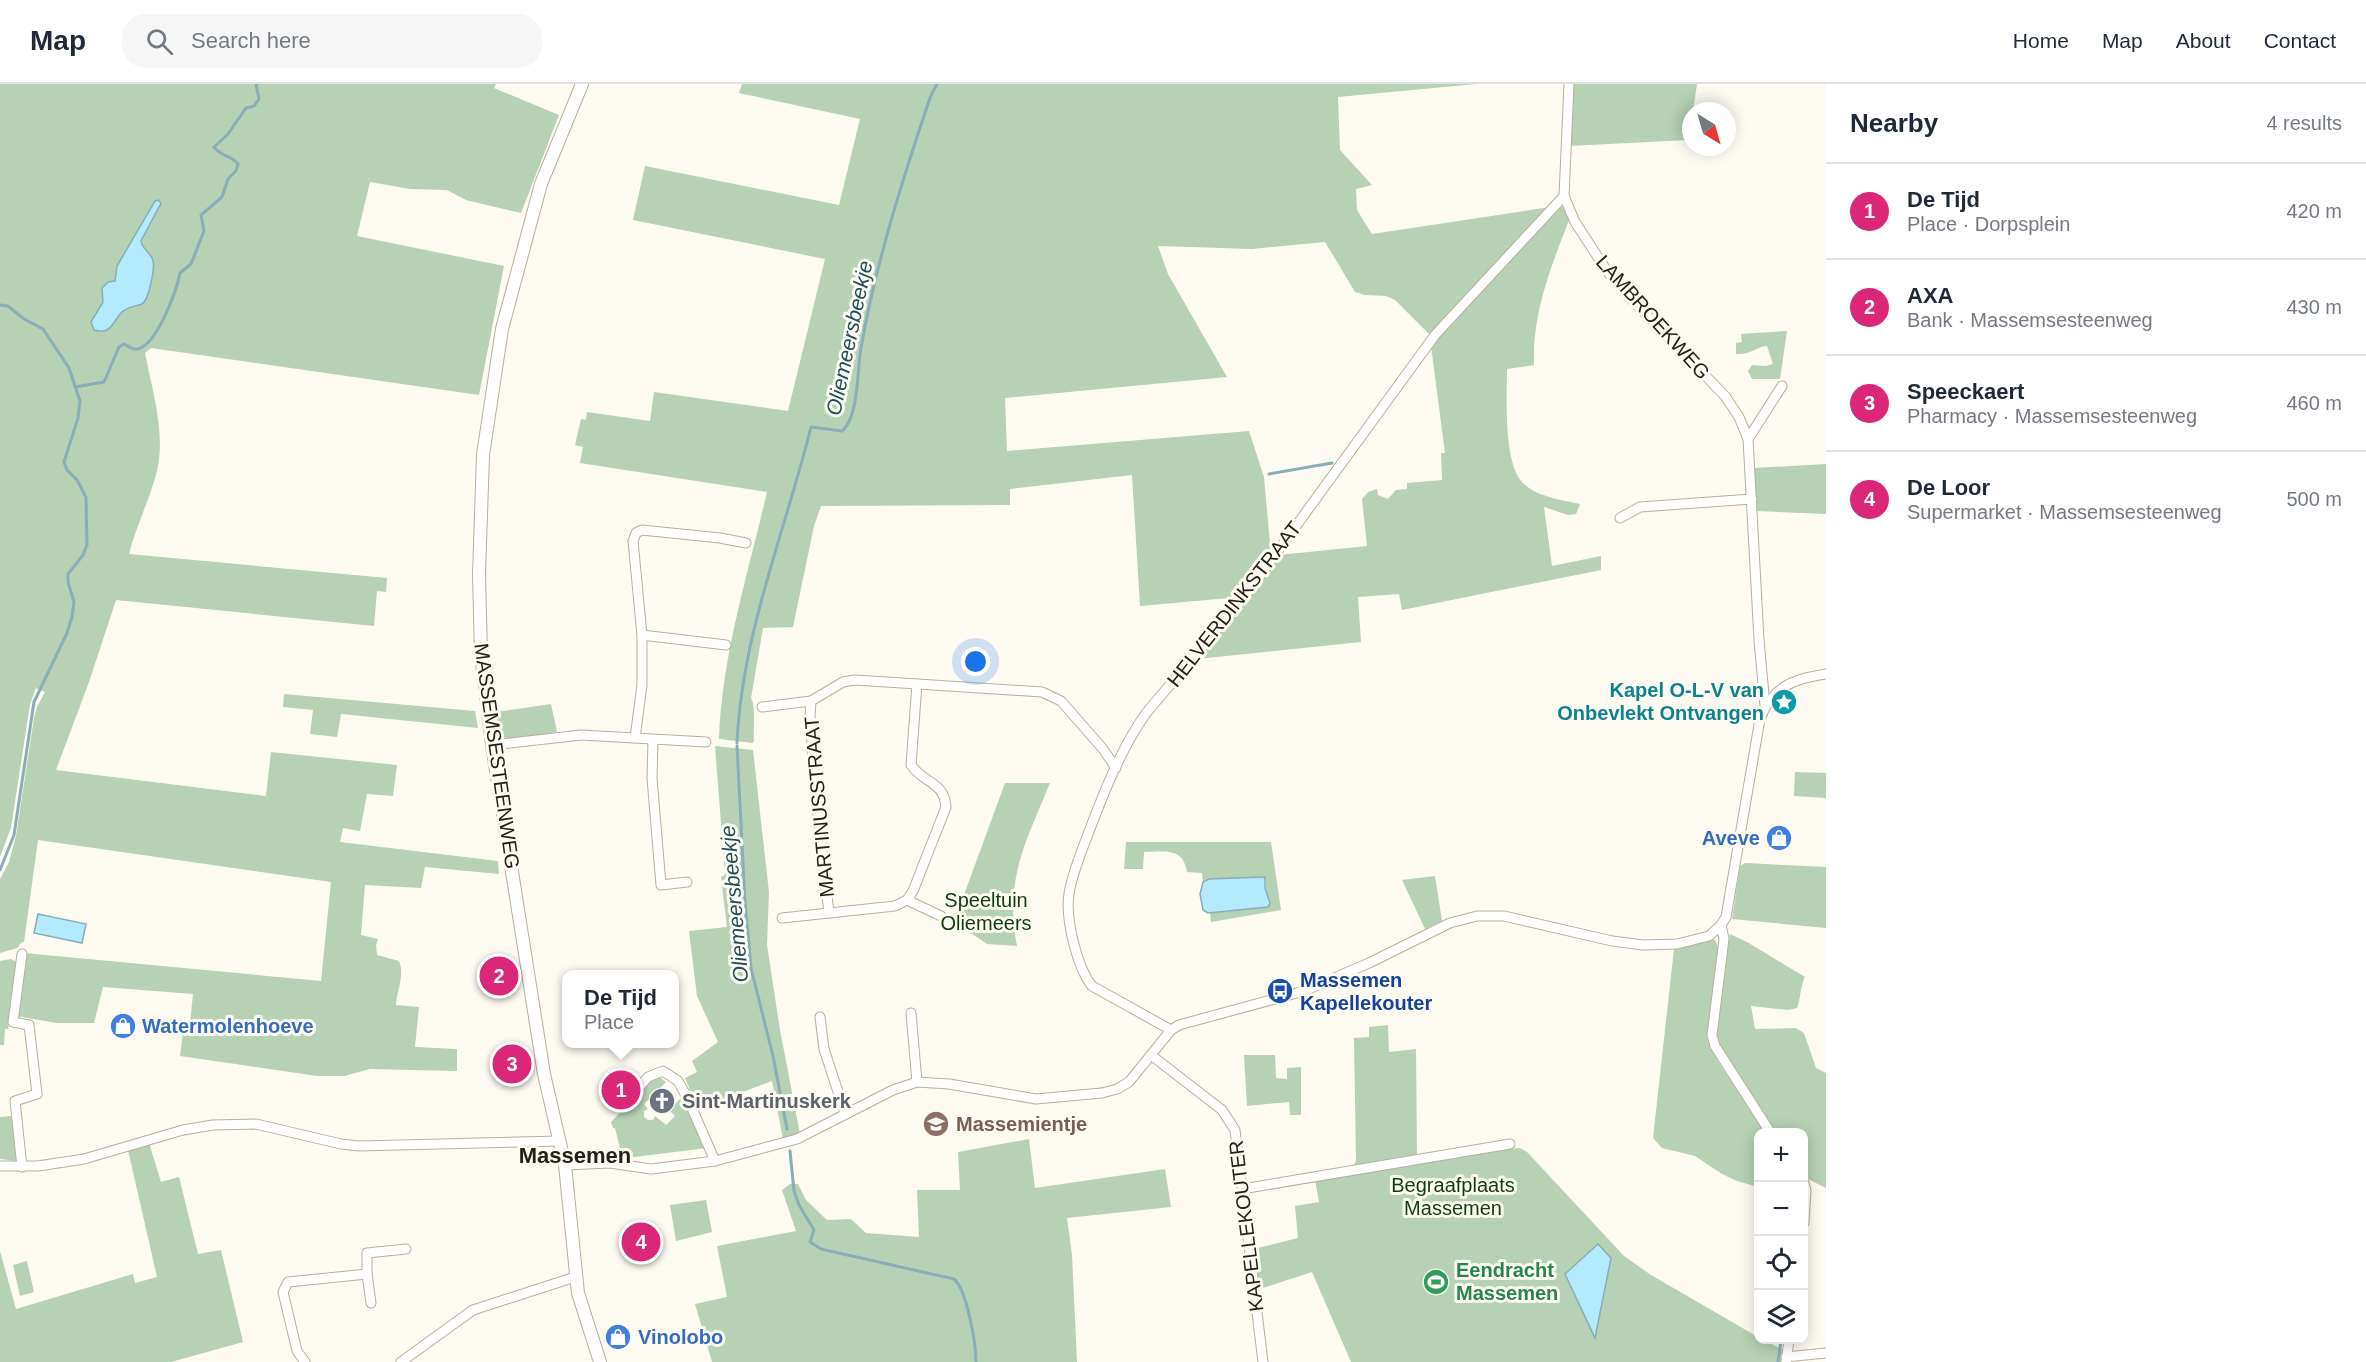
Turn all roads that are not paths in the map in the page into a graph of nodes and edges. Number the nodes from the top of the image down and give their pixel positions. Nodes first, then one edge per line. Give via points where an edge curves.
1 (582, 84) edge
2 (1569, 84) edge
3 (1564, 196) junction
4 (1782, 386) dead end
5 (1748, 439) junction
6 (1752, 499) junction
7 (1620, 518) dead end
8 (746, 543) dead end
9 (642, 635) junction
10 (726, 645) dead end
11 (1826, 674) edge
12 (917, 684) junction
13 (811, 701) junction
14 (1765, 706) junction
15 (762, 707) dead end
16 (635, 738) junction
17 (653, 740) junction
18 (706, 742) dead end
19 (492, 745) junction
20 (1116, 768) junction
21 (687, 882) dead end
22 (907, 900) junction
23 (829, 913) junction
24 (941, 916) dead end
25 (782, 918) dead end
26 (1721, 926) junction
27 (22, 954) dead end
28 (911, 1013) dead end
29 (820, 1017) dead end
30 (1172, 1030) junction
31 (1151, 1055) junction
32 (917, 1082) junction
33 (628, 1100) dead end
34 (845, 1113) junction
35 (1767, 1128) edge
36 (560, 1142) junction
37 (1510, 1144) dead end
38 (715, 1161) junction
39 (0, 1166) edge
40 (565, 1166) junction
41 (22, 1167) junction
42 (1242, 1190) junction
43 (406, 1249) dead end
44 (366, 1274) junction
45 (575, 1277) junction
46 (371, 1303) dead end
47 (1788, 1344) edge
48 (1826, 1353) edge
49 (1786, 1359) edge
50 (305, 1362) edge
51 (401, 1362) edge
52 (600, 1362) edge
53 (1263, 1362) edge

1 - 19 main road, MASSEMSESTEENWEG via 541,184 517,270 502,329 483,455 479,615
2 - 3 street, LAMBROEKWEG
3 - 5 street, LAMBROEKWEG via 1575,222 1608,271 1725,396
3 - 20 street, HELVERDINKSTRAAT via 1435,335 1245,596 1133,731
4 - 5 street
5 - 6 street, LAMBROEKWEG
6 - 7 street via 1640,507
6 - 14 street, LAMBROEKWEG
8 - 9 street via 642,530 636,533 633,541
9 - 10 street
9 - 16 street via 642,685
11 - 14 street via 1791,681
12 - 13 street via 855,680 843,682
12 - 20 street via 1042,692 1061,701
12 - 22 street via 911,765 917,774 939,787 946,807
13 - 15 street
13 - 23 street, MARTINUSSTRAAT via 816,798
14 - 26 street via 1726,917
16 - 17 street
16 - 19 street via 581,735
17 - 18 street
17 - 21 street via 652,777 661,885
19 - 36 main road, MASSEMSESTEENWEG via 544,1074
20 - 30 street, HELVERDINKSTRAAT via 1073,877 1068,911 1077,952 1092,986
22 - 23 street, MARTINUSSTRAAT via 895,906
22 - 24 street
23 - 25 street, MARTINUSSTRAAT
26 - 30 street via 1708,936 1688,941 1643,945 1504,916 1477,916 1450,923 1304,991 1191,1020
26 - 35 street via 1724,939 1712,1035 1715,1046
27 - 41 street via 13,1022 29,1025 37,1094 15,1101
28 - 32 street
29 - 34 street via 824,1049
30 - 31 street
31 - 32 street via 1129,1082 1102,1094 1036,1099
31 - 42 street, KAPELLEKOUTER via 1222,1110 1235,1130
32 - 34 street
33 - 38 street via 648,1077 663,1071 678,1081
34 - 38 street via 797,1139
36 - 40 main road, MASSEMSESTEENWEG
36 - 41 street via 359,1146 256,1124 213,1125 84,1159
37 - 42 street
38 - 40 street via 651,1169 610,1163
39 - 41 street
40 - 45 main road, MASSEMSESTEENWEG
42 - 53 street, KAPELLEKOUTER
43 - 44 street via 367,1253
44 - 46 street
44 - 50 street via 288,1282 283,1292 297,1351
45 - 51 street via 473,1310
45 - 52 main road, MASSEMSESTEENWEG via 581,1310
47 - 49 street
48 - 49 street

